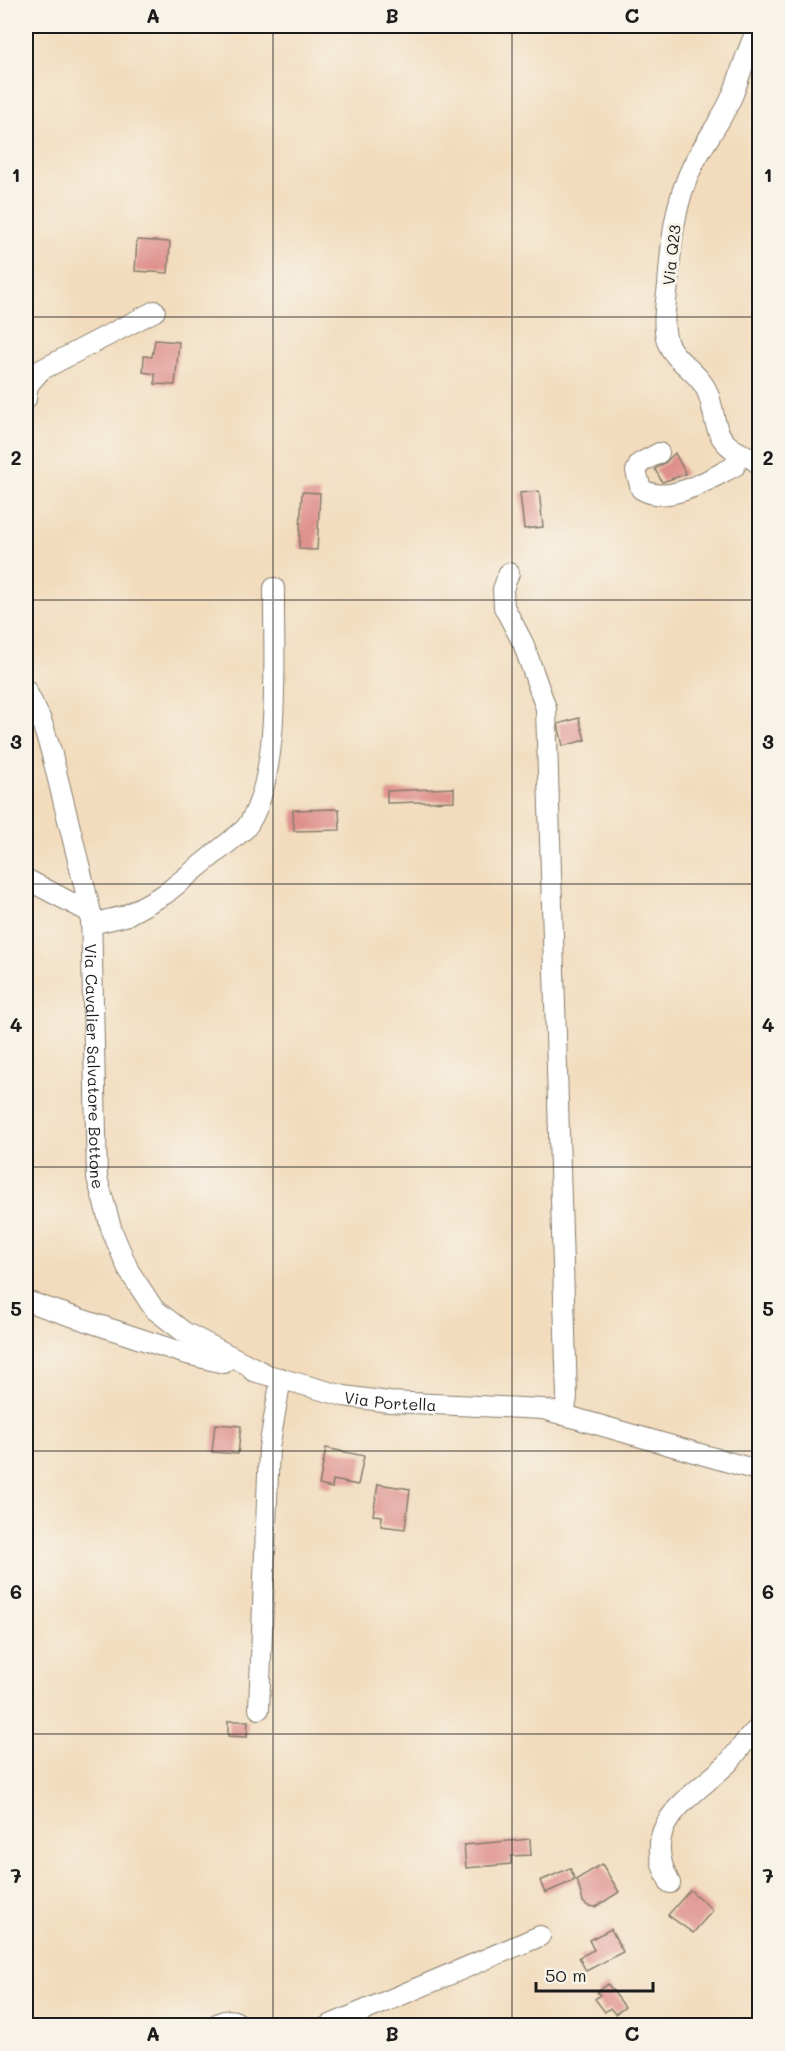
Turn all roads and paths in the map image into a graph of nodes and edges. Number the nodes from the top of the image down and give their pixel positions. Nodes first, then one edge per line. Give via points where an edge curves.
1 (759, 26) edge
2 (155, 311) dead end
3 (26, 399) edge
4 (659, 453) dead end
5 (738, 453) junction
6 (759, 466) edge
7 (508, 573) dead end
8 (274, 588) dead end
9 (26, 690) edge
10 (26, 879) edge
11 (91, 919) junction
12 (26, 1301) edge
13 (154, 1309) junction
14 (139, 1338) junction
15 (272, 1376) junction
16 (564, 1415) junction
17 (759, 1471) edge
18 (259, 1709) dead end
19 (759, 1727) edge
20 (670, 1883) dead end
21 (540, 1936) dead end
22 (214, 2025) edge
23 (241, 2025) edge
24 (328, 2025) edge

1 - 5 street, Via Q23 via 729,104 692,167 680,197 665,318 669,345 708,391 720,434
2 - 3 street via 41,370 28,385
4 - 5 street via 640,463 636,471 641,489 651,495 696,485 735,466
5 - 6 street, Via Q23 via 753,457
7 - 16 street via 503,589 504,607 523,643 546,708 567,1397
8 - 11 street via 272,743 265,790 254,818 165,894 125,916
9 - 11 street, Via Cavalier Salvatore Bottone via 51,751
10 - 11 street
11 - 13 street, Via Cavalier Salvatore Bottone via 97,1178 120,1252
12 - 14 street, Via Portella
13 - 14 street
13 - 15 street, Via Cavalier Salvatore Bottone via 184,1332
14 - 15 street, Via Portella
15 - 16 street, Via Portella via 344,1396 389,1402 543,1409
15 - 18 street
16 - 17 street, Via Portella
19 - 20 street via 729,1762 664,1823 658,1854
21 - 24 street
22 - 23 street via 227,2020

